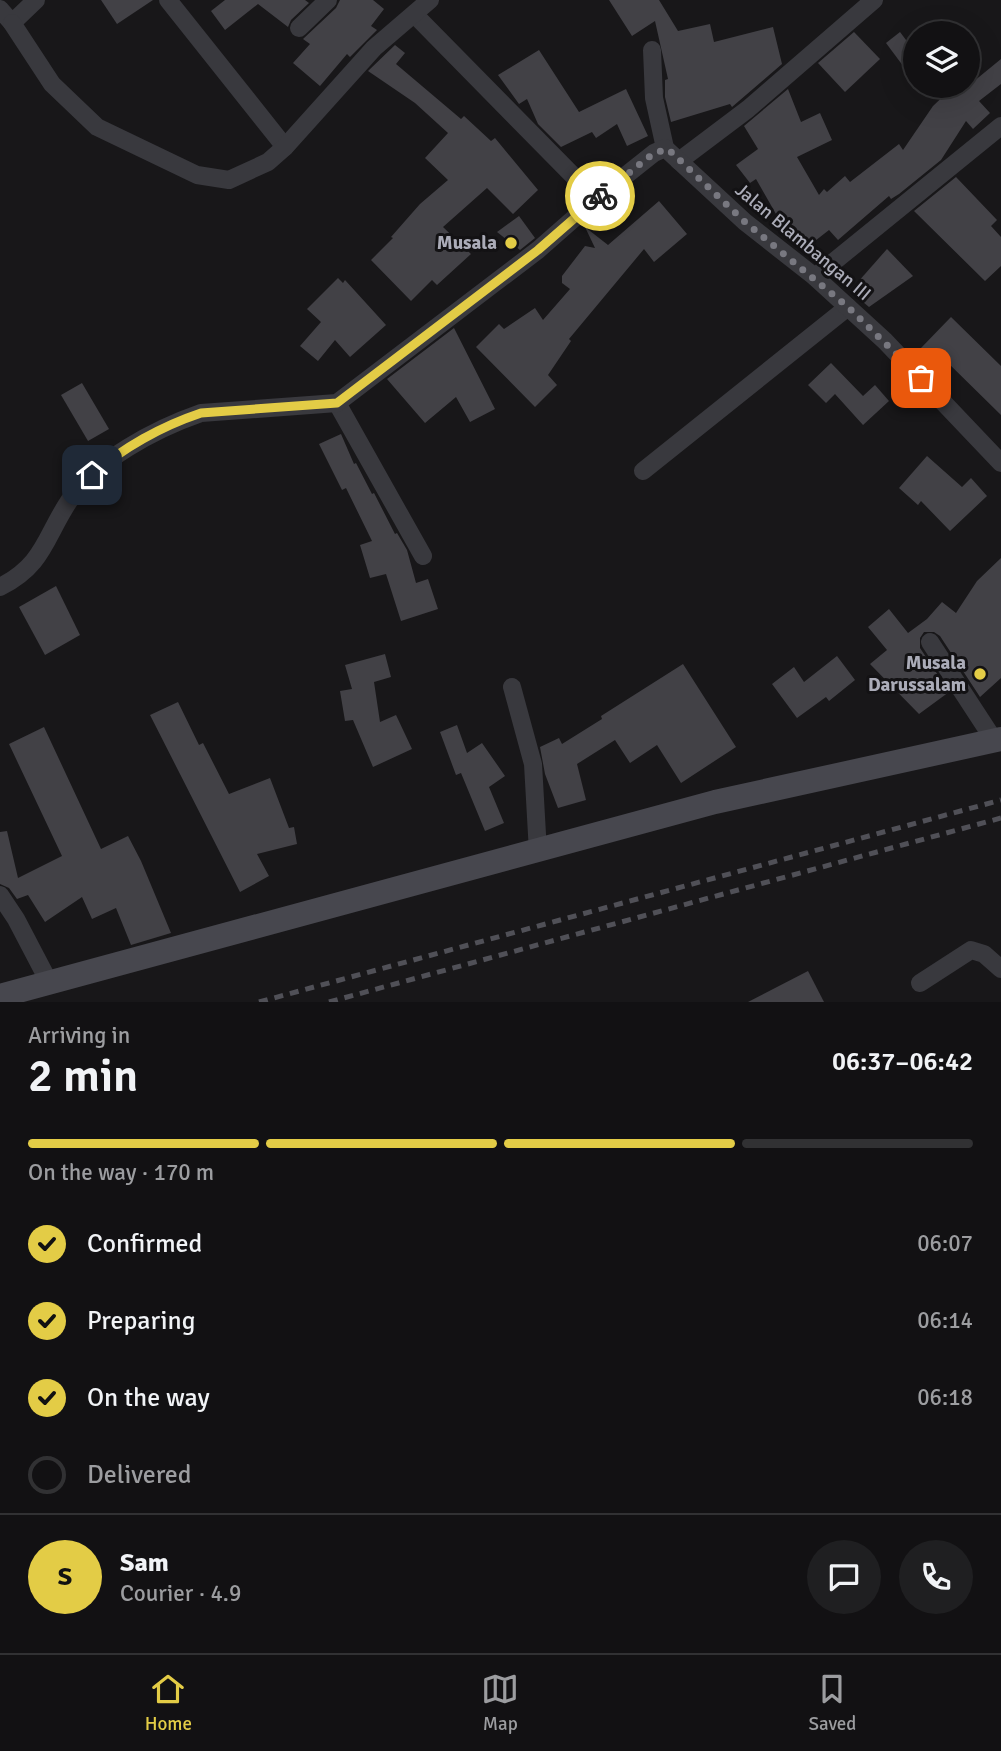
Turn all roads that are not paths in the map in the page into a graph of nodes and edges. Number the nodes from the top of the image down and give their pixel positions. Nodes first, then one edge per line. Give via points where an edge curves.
1 (36, 0) edge
2 (168, 0) edge
3 (328, 0) edge
4 (430, 0) edge
5 (874, 0) edge
6 (0, 9) edge
7 (415, 15) junction
8 (12, 23) junction
9 (299, 28) dead end
10 (652, 50) dead end
11 (1001, 125) edge
12 (285, 147) junction
13 (666, 148) junction
14 (679, 162) junction
15 (596, 199) junction
16 (815, 277) junction
17 (848, 307) junction
18 (337, 403) junction
19 (1001, 463) edge
20 (643, 471) dead end
21 (423, 555) dead end
22 (0, 587) edge
23 (930, 642) dead end
24 (512, 687) dead end
25 (997, 739) edge
26 (538, 852) junction
27 (0, 895) edge
28 (1001, 969) edge
29 (920, 983) dead end
30 (50, 984) junction
31 (0, 996) edge

1 - 8 street
2 - 12 street
3 - 9 street
4 - 7 street
5 - 14 street
6 - 8 street
7 - 12 street via 374,48
7 - 15 street
8 - 12 street via 61,93 97,127 145,152 197,175 229,180 268,162
10 - 13 street via 654,98
11 - 16 street
13 - 14 street, Jalan Blambangan III
13 - 15 street
14 - 16 street, Jalan Blambangan III
15 - 18 street via 538,250
16 - 17 street, Jalan Blambangan III
17 - 19 street, Jalan Blambangan III
17 - 20 street
18 - 21 street
18 - 22 street via 201,413 111,457 70,499 31,565
23 - 25 street
24 - 26 street via 533,764
25 - 26 street via 715,803
26 - 30 street
27 - 30 street
28 - 29 street via 984,954 971,950
30 - 31 street

